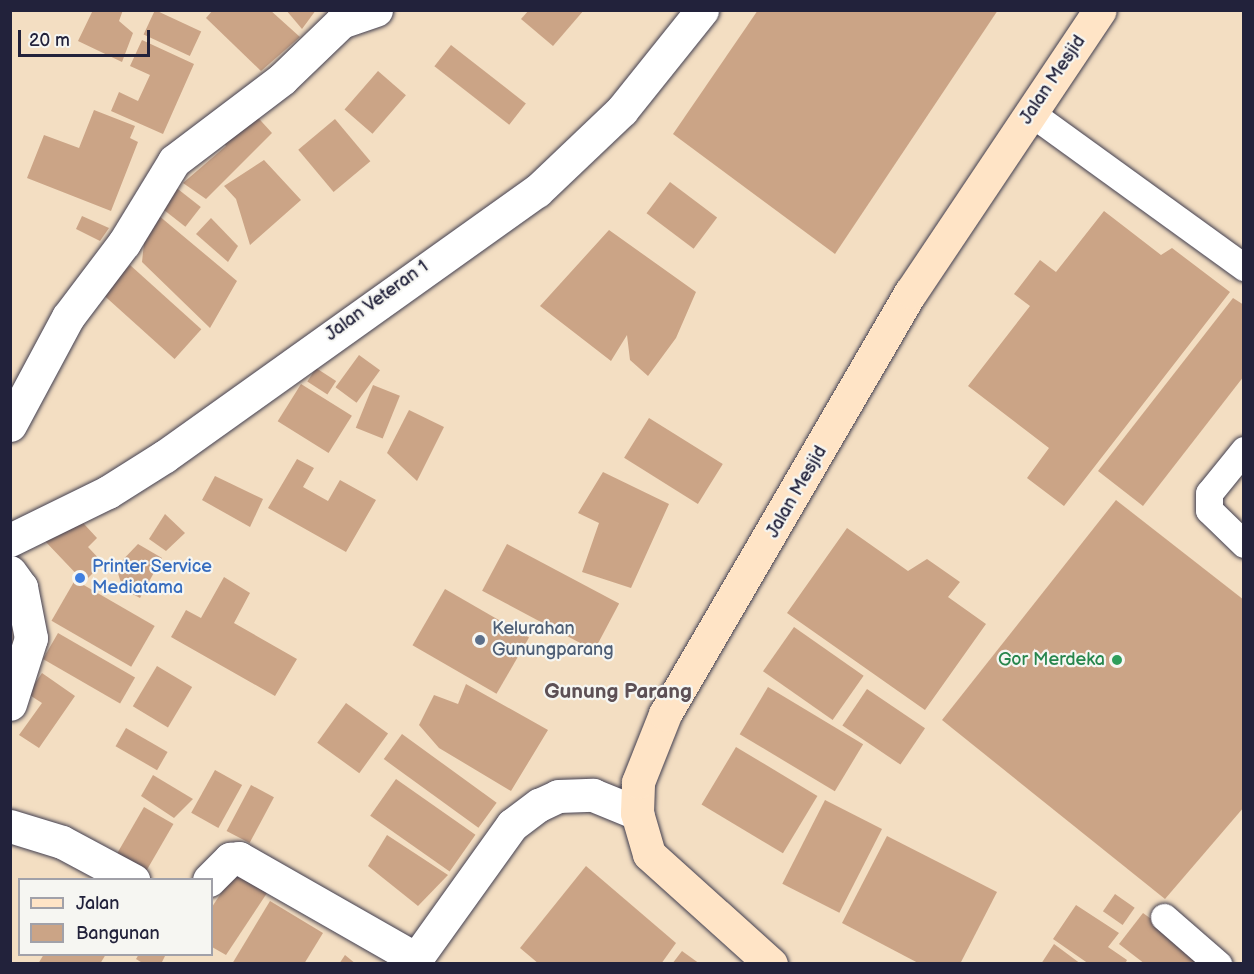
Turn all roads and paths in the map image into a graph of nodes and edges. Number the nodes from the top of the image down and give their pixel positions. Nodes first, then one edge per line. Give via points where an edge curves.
1 (376, 10) edge
2 (702, 10) edge
3 (1100, 10) edge
4 (1031, 113) junction
5 (1244, 267) edge
6 (10, 425) edge
7 (1244, 450) edge
8 (10, 540) edge
9 (1244, 544) edge
10 (10, 572) edge
11 (10, 704) edge
12 (637, 813) junction
13 (10, 826) edge
14 (131, 878) edge
15 (210, 878) edge
16 (1164, 917) dead end
17 (415, 961) edge
18 (771, 963) edge
19 (1218, 963) edge

1 - 6 street via 341,22 282,79 174,161 124,243 68,317
2 - 8 street, Jalan Veteran 1 via 622,110 537,191 165,456 108,492
3 - 4 main road, Jalan Mesjid
4 - 5 lane
4 - 12 main road, Jalan Mesjid via 911,292 665,714 638,782
7 - 9 lane via 1209,493 1209,510
10 - 11 street via 21,587 31,638
12 - 17 street via 593,795 558,796 539,805 512,825
12 - 18 main road, Jalan Mesjid via 649,854
13 - 14 street via 62,842
15 - 17 street via 230,859 239,858
16 - 19 lane

